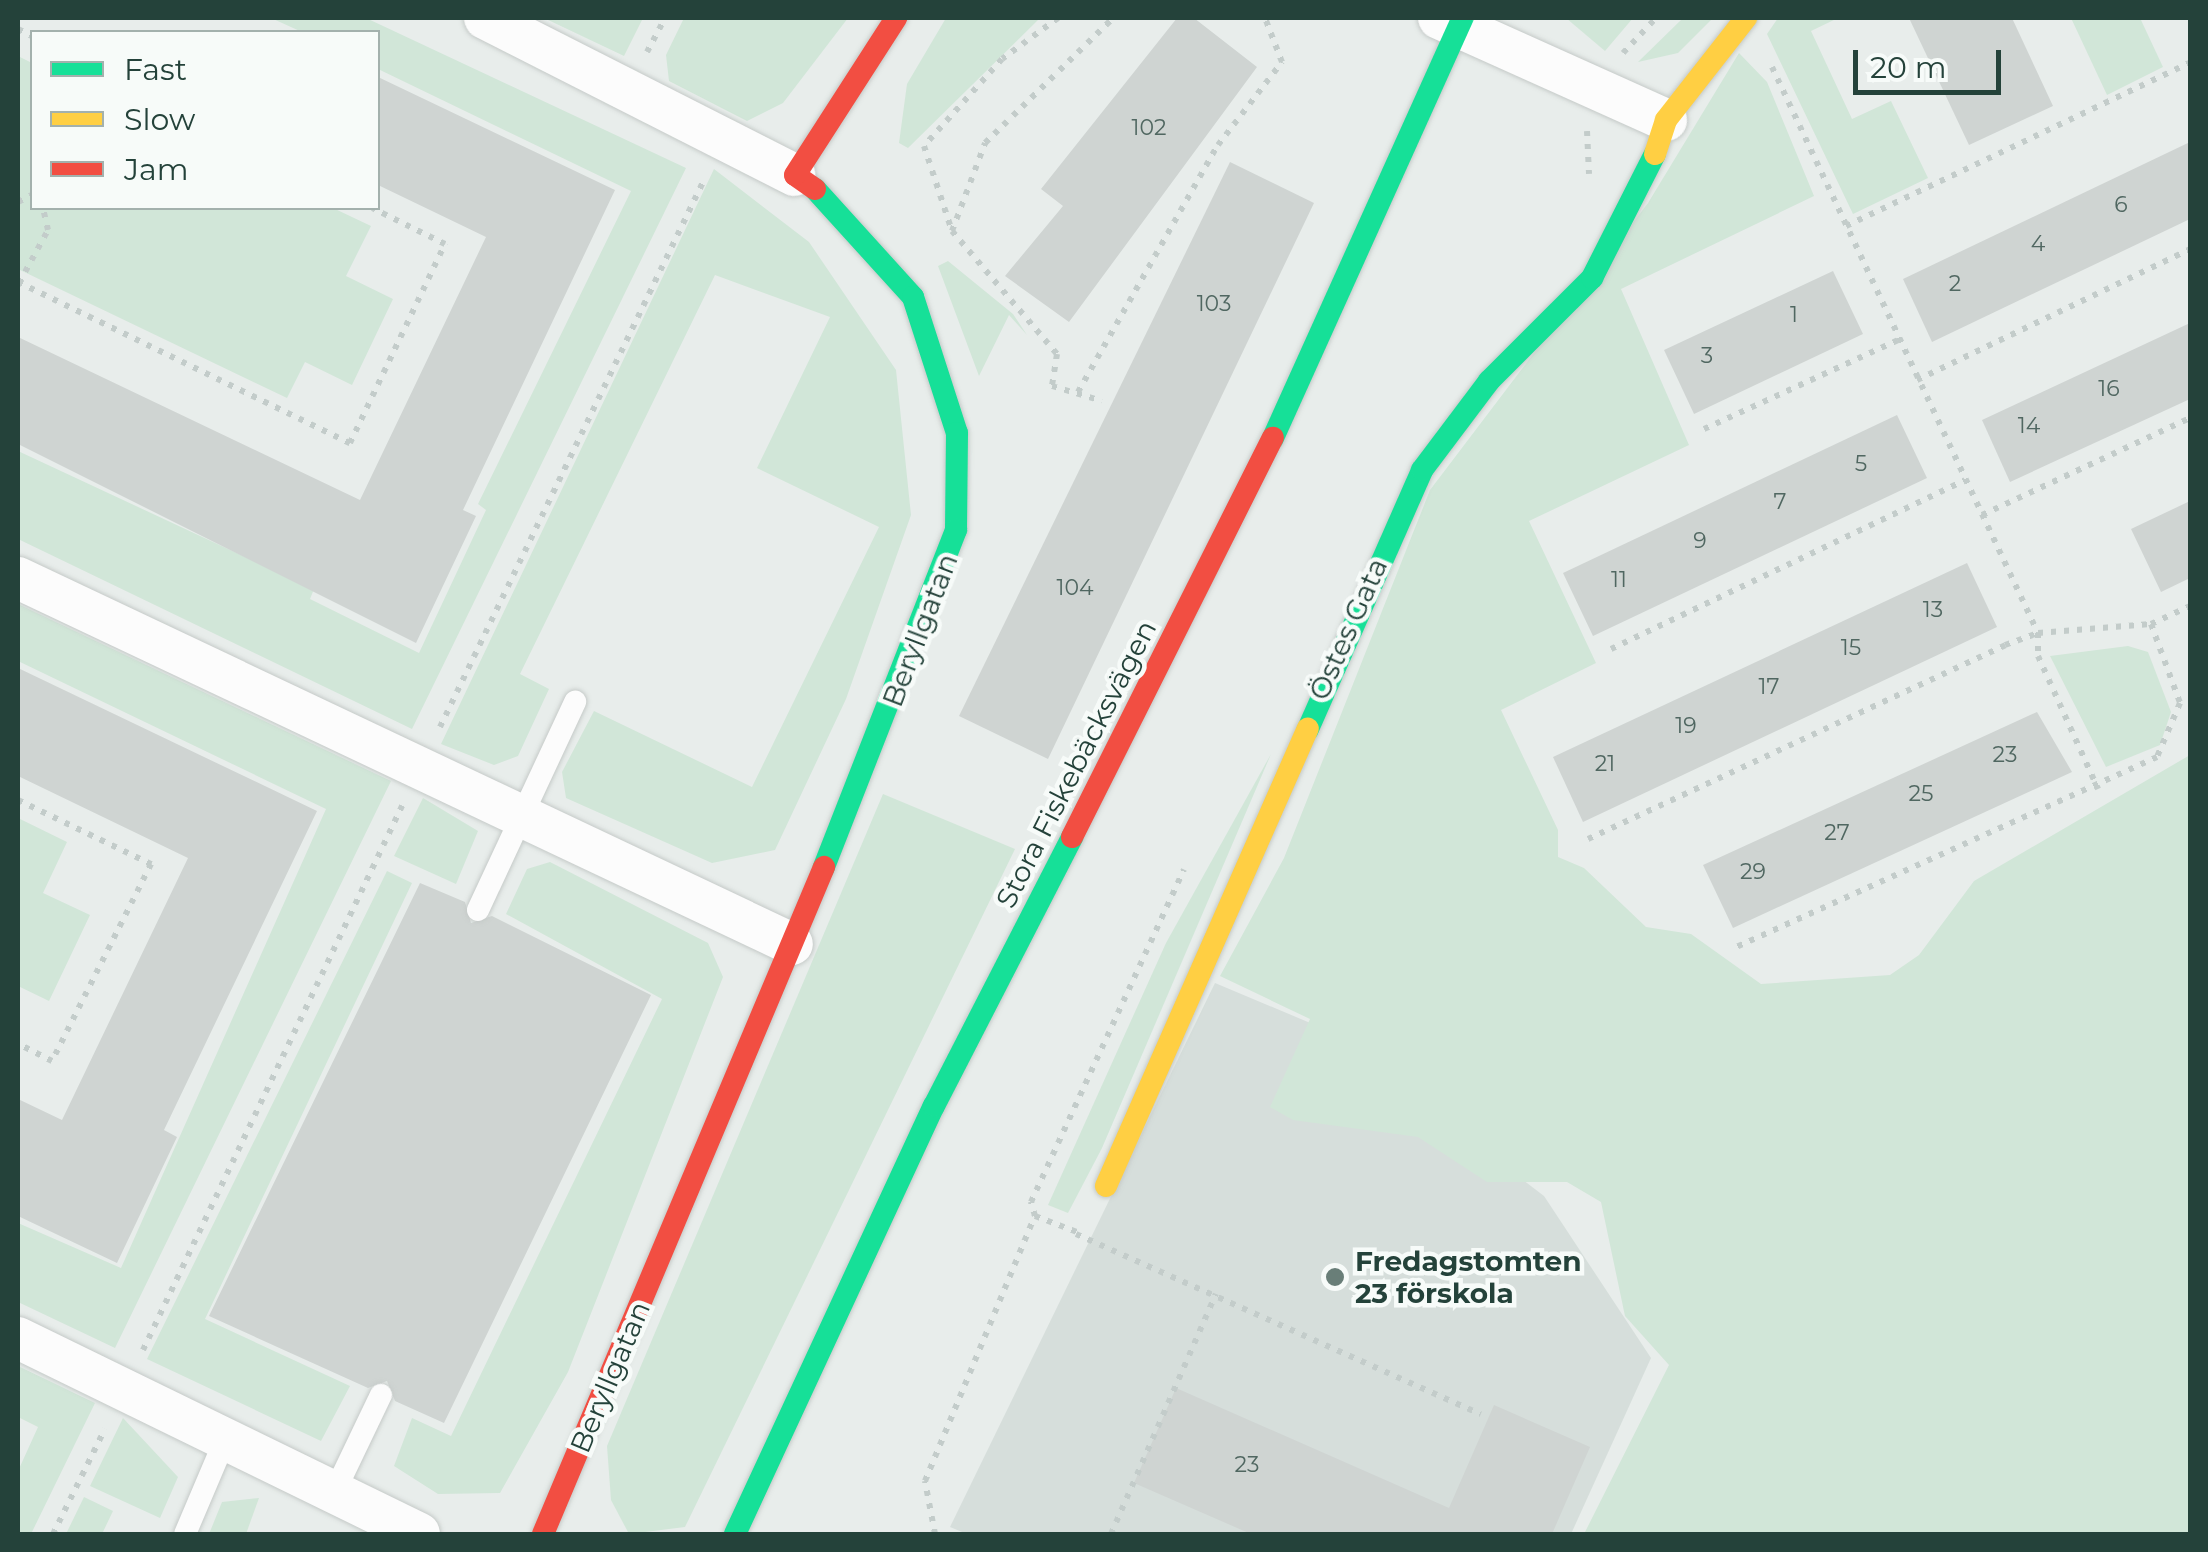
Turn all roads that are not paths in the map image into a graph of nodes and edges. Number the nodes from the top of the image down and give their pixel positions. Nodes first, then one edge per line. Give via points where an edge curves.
1 (485, 18) edge
2 (896, 18) edge
3 (1746, 18) edge
4 (1454, 20) edge
5 (1666, 120) junction
6 (794, 175) junction
7 (18, 578) edge
8 (575, 702) dead end
9 (522, 816) junction
10 (478, 910) dead end
11 (792, 944) junction
12 (1106, 1186) road end
13 (18, 1338) edge
14 (380, 1395) dead end
15 (224, 1442) junction
16 (333, 1495) junction
17 (184, 1534) edge
18 (419, 1534) edge
19 (543, 1534) edge
20 (735, 1534) edge

1 - 6 street, Beryllgatan via 726,134
2 - 6 street
3 - 5 street, Östes Gata
4 - 5 street
4 - 20 street, Stora Fiskebäcksvägen via 1237,518 934,1106
5 - 12 street, Östes Gata via 1600,266 1489,382 1422,470
6 - 11 street, Beryllgatan via 841,210 913,297 957,433 956,530 940,590
7 - 9 street
8 - 9 lane
9 - 10 lane
9 - 11 street
11 - 19 street, Beryllgatan
13 - 15 street
14 - 16 lane
15 - 16 street
15 - 17 lane
16 - 18 street

